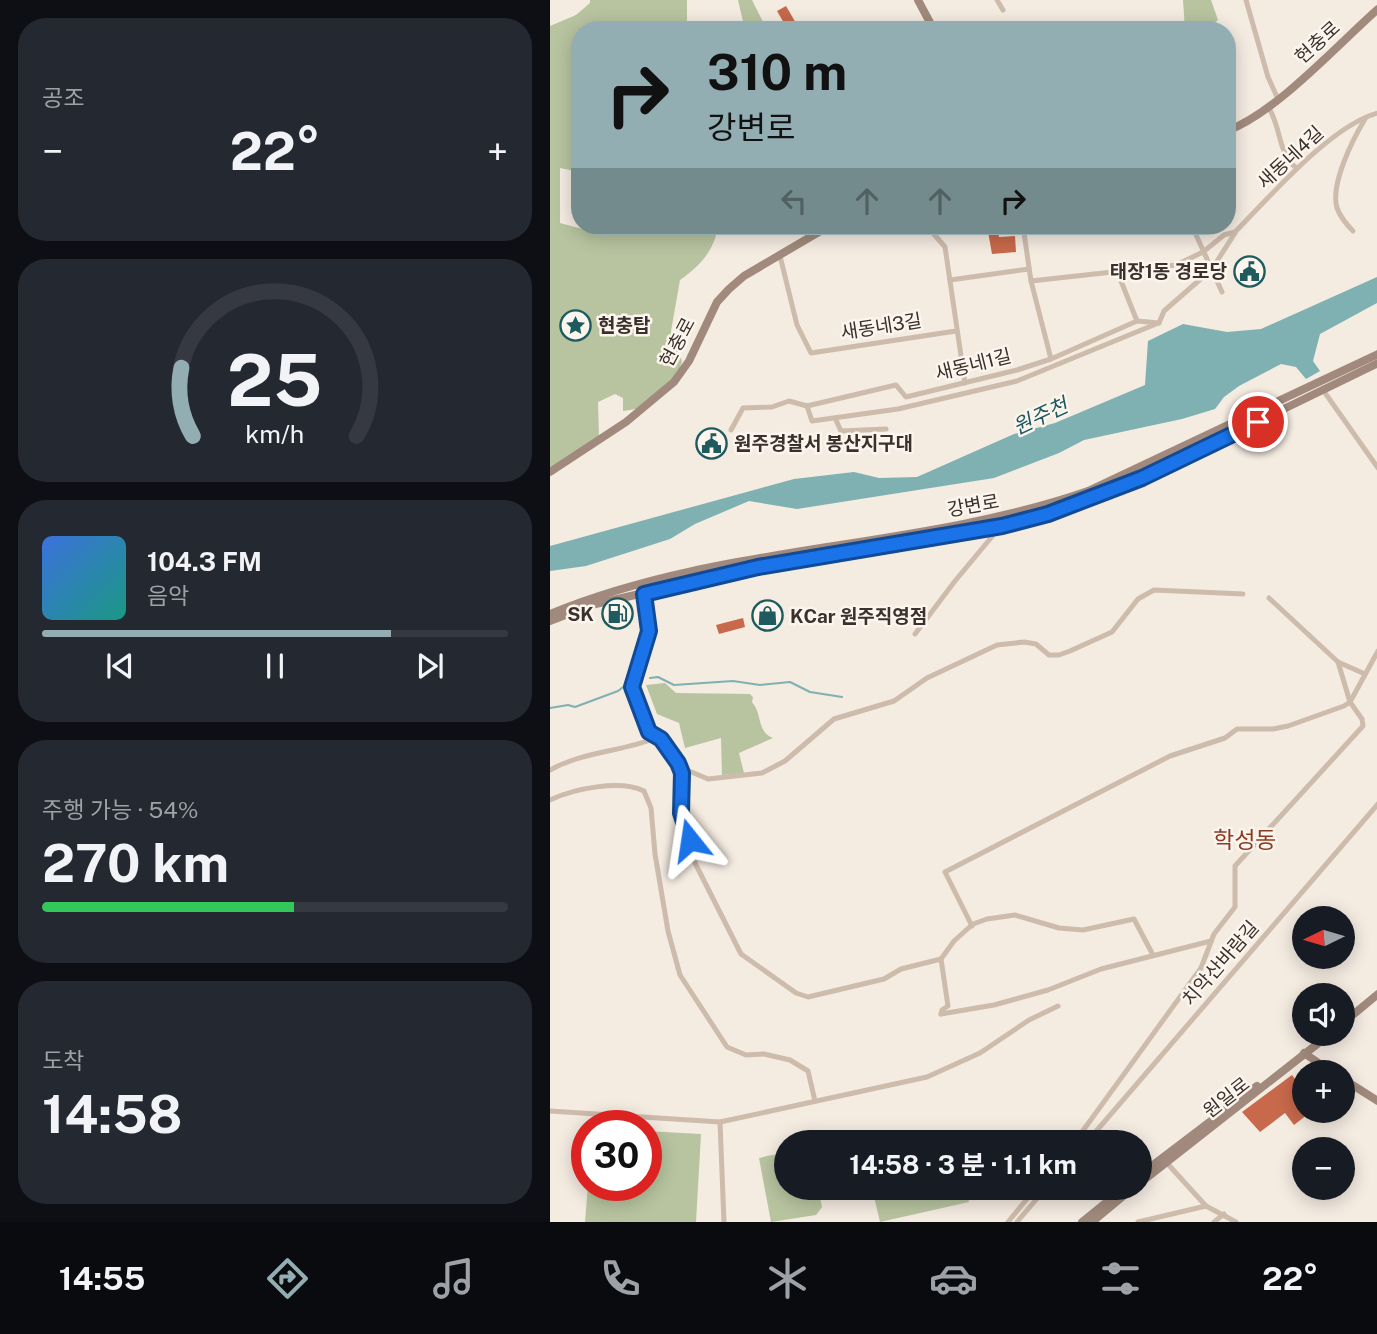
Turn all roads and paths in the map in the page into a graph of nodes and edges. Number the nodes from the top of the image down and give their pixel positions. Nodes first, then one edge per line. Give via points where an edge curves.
1 (918, 0) edge
2 (997, 0) edge
3 (1246, 0) edge
4 (1378, 9) edge
5 (1003, 10) dead end
6 (929, 21) edge
7 (1279, 99) junction
8 (1269, 108) junction
9 (1378, 113) edge
10 (1366, 116) junction
11 (1236, 128) edge
12 (1296, 168) junction
13 (1236, 231) edge
14 (1353, 231) dead end
15 (814, 235) edge
16 (935, 235) edge
17 (1024, 235) edge
18 (1196, 235) edge
19 (1224, 235) edge
20 (1233, 235) edge
21 (1203, 252) junction
22 (780, 256) junction
23 (1029, 269) junction
24 (1212, 269) junction
25 (1117, 271) junction
26 (950, 280) junction
27 (1031, 281) junction
28 (1222, 292) dead end
29 (1137, 321) junction
30 (1159, 323) junction
31 (957, 331) junction
32 (1378, 354) edge
33 (1051, 359) junction
34 (1378, 363) edge
35 (965, 383) junction
36 (1321, 386) junction
37 (807, 405) junction
38 (835, 418) junction
39 (886, 429) dead end
40 (731, 430) dead end
41 (1378, 468) edge
42 (550, 472) edge
43 (995, 527) junction
44 (642, 584) junction
45 (644, 594) junction
46 (1243, 594) dead end
47 (1269, 598) dead end
48 (550, 614) edge
49 (550, 621) edge
50 (915, 634) dead end
51 (1378, 651) edge
52 (1338, 662) junction
53 (1365, 674) junction
54 (1350, 702) junction
55 (656, 738) junction
56 (678, 763) junction
57 (550, 770) edge
58 (550, 800) edge
59 (1378, 804) edge
60 (972, 926) junction
61 (1212, 941) junction
62 (1153, 956) junction
63 (941, 959) junction
64 (1378, 988) edge
65 (1378, 994) edge
66 (1058, 1006) dead end
67 (1355, 1007) edge
68 (1355, 1013) edge
69 (1311, 1046) edge
70 (1314, 1046) edge
71 (1304, 1053) junction
72 (1314, 1060) edge
73 (1355, 1087) edge
74 (815, 1101) junction
75 (1378, 1101) edge
76 (550, 1111) edge
77 (720, 1122) junction
78 (1084, 1130) edge
79 (1097, 1130) edge
80 (1166, 1162) junction
81 (1152, 1166) edge
82 (1152, 1173) edge
83 (1026, 1200) edge
84 (1036, 1200) edge
85 (1109, 1200) edge
86 (1119, 1200) edge
87 (1206, 1206) junction
88 (1224, 1214) junction
89 (724, 1222) edge
90 (1008, 1222) edge
91 (1017, 1222) edge
92 (1082, 1222) edge
93 (1092, 1222) edge
94 (1138, 1222) edge
95 (1214, 1222) edge
96 (1236, 1222) edge

1 - 6 street
2 - 5 street
3 - 7 street, 현충로
4 - 7 street, 현충로
7 - 8 street, 현충로
8 - 11 street, 현충로
8 - 12 street via 1277,122 1282,150
9 - 10 street, 새동네4길
10 - 12 street, 새동네4길
10 - 14 street via 1346,158 1337,196 1337,208
12 - 13 street, 새동네4길
15 - 22 street, 현충로
16 - 26 street via 945,247
17 - 23 street
18 - 21 street
19 - 21 street, 새동네4길
20 - 24 street
21 - 24 street
21 - 25 street, 새동네4길 via 1176,265
22 - 31 street, 새동네3길 via 797,325 811,353
22 - 42 street, 현충로 via 729,289 674,382 626,422
23 - 26 street
23 - 27 street
24 - 28 street
24 - 30 street via 1164,311
25 - 27 street, 새동네4길
25 - 29 street
26 - 31 street
27 - 33 street
29 - 30 street, 새동네1길
29 - 33 street, 새동네1길
30 - 38 street via 1017,381 898,409
31 - 35 street
32 - 36 street, 강변로
33 - 35 street, 새동네1길
34 - 36 street, 강변로
35 - 37 street, 새동네1길 via 906,397 896,385
36 - 41 street
36 - 43 street, 강변로 via 1142,478 1048,514
36 - 44 street, 강변로 via 1088,491 1042,507
37 - 38 street via 812,421
37 - 40 street, 새동네1길 via 789,401 743,408
38 - 39 street via 841,430
43 - 45 street, 강변로 via 758,567
43 - 50 street via 995,533
44 - 45 street
44 - 48 street, 강변로
45 - 49 street, 강변로 via 591,605
45 - 55 street via 649,631 632,687 649,732
46 - 56 street via 1154,590 1138,598 1112,632 1059,656 1049,655 1036,644 997,645 927,678 894,701 834,719 785,761 762,773 708,779
47 - 52 street
51 - 53 street
52 - 53 street
52 - 54 street
53 - 54 street
54 - 60 street via 1287,726 1237,729 1224,738 1170,755 945,872
54 - 61 street via 1362,719 1359,733 1235,866 1235,907
55 - 56 street
55 - 57 street via 571,758
56 - 63 street via 681,813 692,857 741,954 808,998
58 - 74 street via 574,790 627,786 644,791 651,808 654,854 680,975 727,1047 746,1055 790,1060 808,1071
59 - 79 street, 치악산바람길
60 - 62 street via 1015,915 1059,929 1083,930 1134,919
60 - 63 street
61 - 62 street
61 - 78 street via 1202,968 1184,995
62 - 63 street via 1026,996 941,1014 948,1006
64 - 67 street
65 - 68 street
66 - 74 street via 980,1053 927,1077
69 - 71 street, 원일로
70 - 71 street, 원일로
71 - 72 street
71 - 80 street, 원일로
71 - 81 street, 원일로
73 - 75 street
74 - 77 street
76 - 77 street
77 - 89 street
80 - 82 street, 원일로
80 - 87 street
83 - 90 street
84 - 91 street
85 - 92 street
86 - 93 street
87 - 88 street
87 - 94 street
88 - 95 street
88 - 96 street

